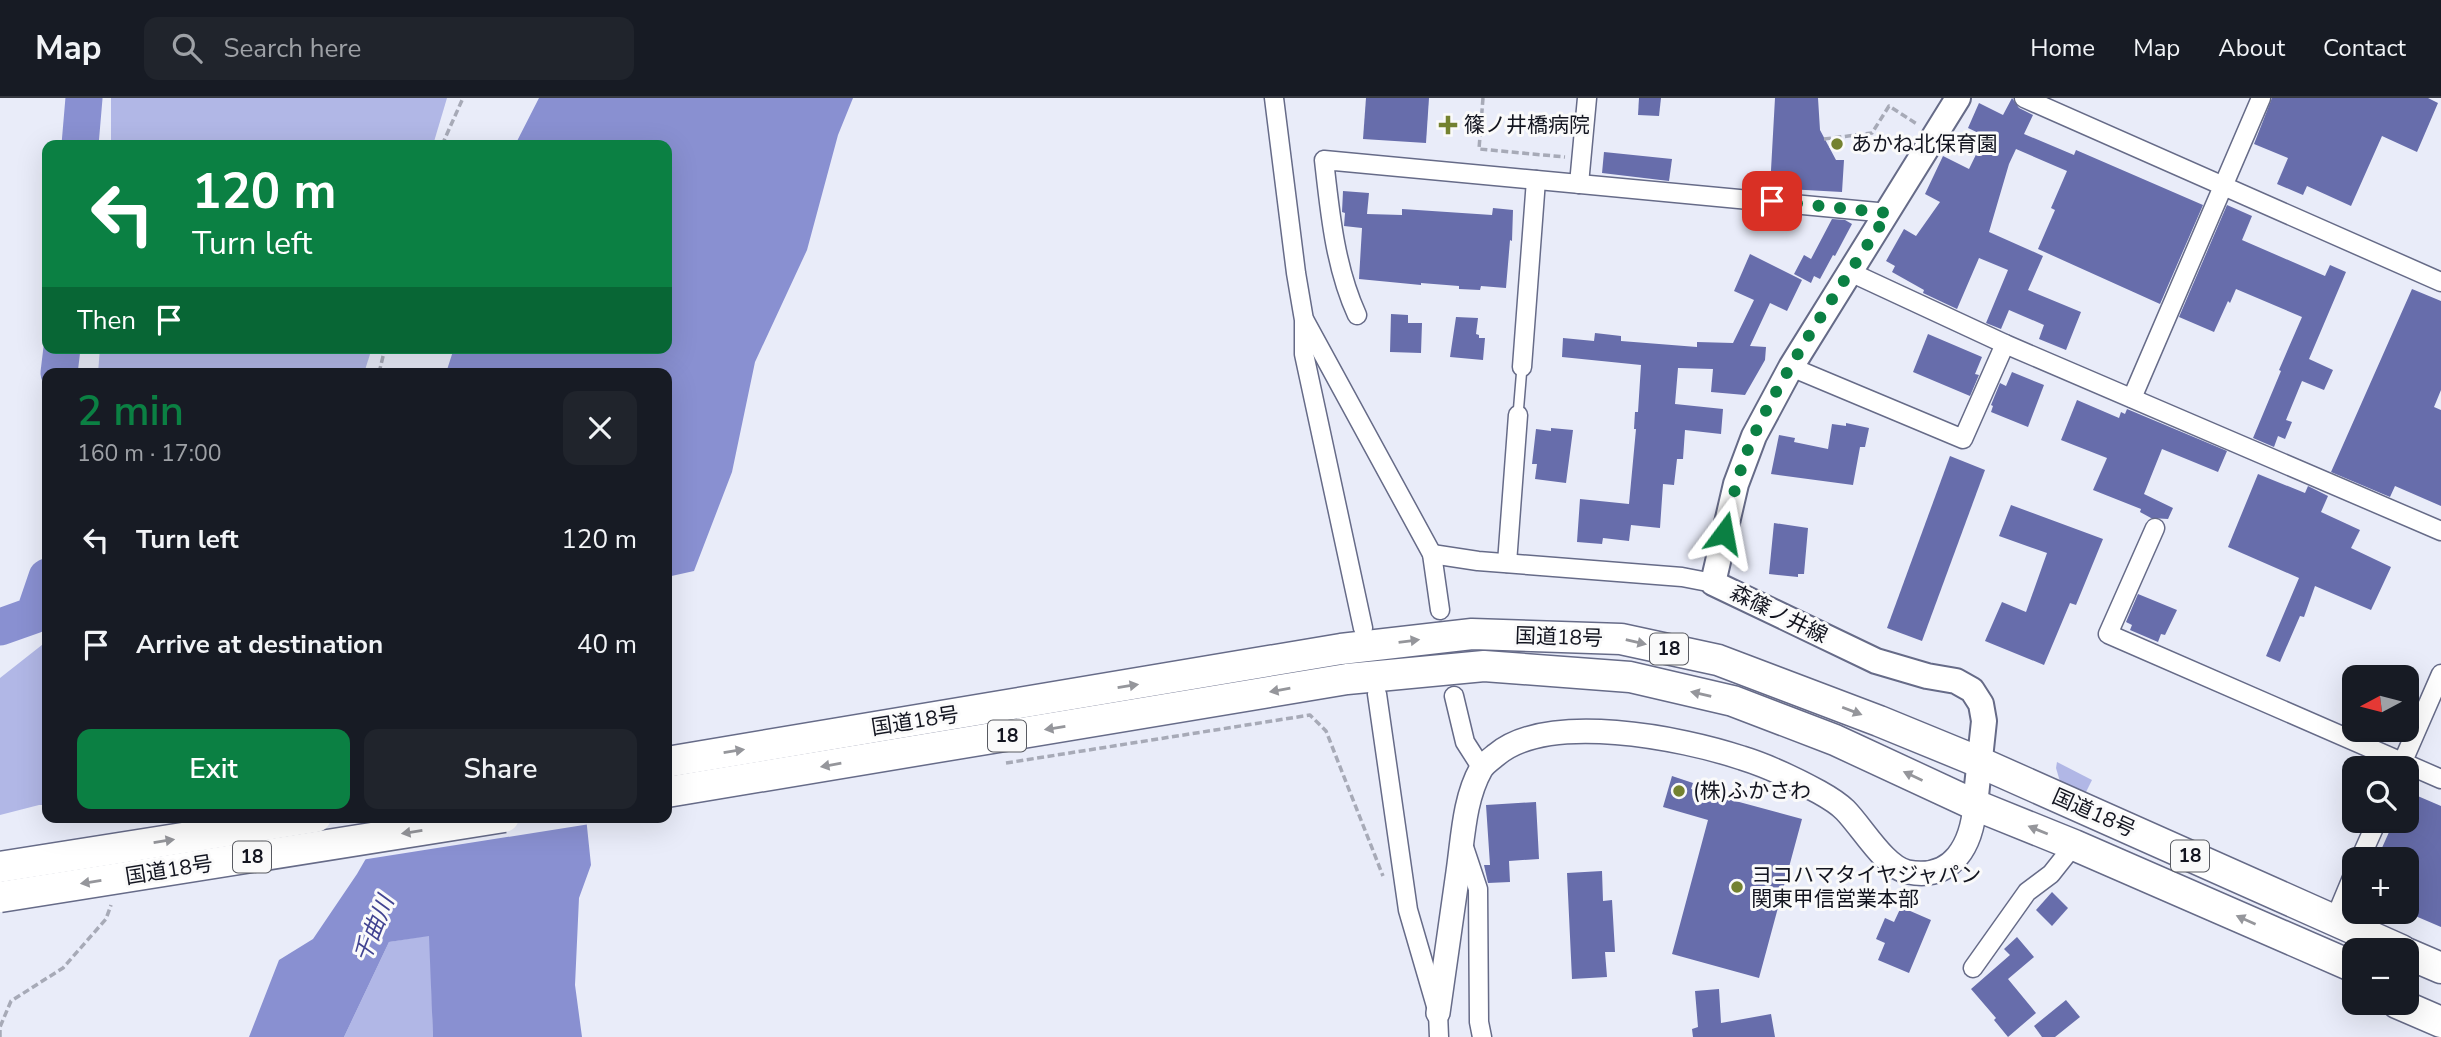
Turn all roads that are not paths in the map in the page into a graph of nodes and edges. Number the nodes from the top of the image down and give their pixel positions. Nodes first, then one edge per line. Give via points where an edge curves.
1 (1274, 98) edge
2 (1587, 98) edge
3 (1958, 98) edge
4 (2024, 98) edge
5 (2261, 98) edge
6 (1536, 180) junction
7 (1578, 184) junction
8 (2223, 187) junction
9 (1888, 213) junction
10 (1850, 272) junction
11 (2441, 282) edge
12 (1357, 315) dead end
13 (1304, 320) junction
14 (2005, 344) junction
15 (1791, 366) junction
16 (1522, 367) joint
17 (2132, 398) junction
18 (1518, 415) joint
19 (2155, 528) dead end
20 (2441, 531) edge
21 (1432, 554) junction
22 (1507, 563) junction
23 (1713, 583) junction
24 (1440, 610) dead end
25 (1363, 628) dead end
26 (2441, 674) edge
27 (1377, 694) dead end
28 (1454, 696) dead end
29 (2379, 756) edge
30 (2405, 756) edge
31 (672, 761) edge
32 (1979, 762) junction
33 (1481, 767) junction
34 (2419, 772) edge
35 (2441, 779) edge
36 (672, 791) edge
37 (1975, 805) junction
38 (278, 823) edge
39 (466, 823) edge
40 (1462, 842) junction
41 (2074, 845) junction
42 (0, 867) edge
43 (2342, 896) edge
44 (0, 897) edge
45 (2330, 919) junction
46 (2374, 938) edge
47 (2296, 942) junction
48 (2419, 959) edge
49 (2342, 962) edge
50 (1973, 968) dead end
51 (2441, 968) edge
52 (2342, 977) edge
53 (2419, 996) edge
54 (2441, 1005) edge
55 (2419, 1012) edge
56 (1438, 1013) junction
57 (2441, 1022) edge
58 (1439, 1037) edge
59 (1482, 1037) edge

1 - 13 street
2 - 7 street
3 - 9 main road, 森篠ノ井線
4 - 8 street
5 - 8 street
6 - 7 street
6 - 12 street via 1324,160 1339,264
6 - 16 street
7 - 9 street
8 - 11 street
8 - 17 street
9 - 10 main road, 森篠ノ井線
10 - 14 street
10 - 15 main road, 森篠ノ井線
13 - 21 street
13 - 25 street via 1304,354
14 - 15 street via 1964,439
14 - 17 street
15 - 23 main road, 森篠ノ井線 via 1754,436 1736,484
16 - 18 lane
17 - 20 street
18 - 22 street
19 - 29 street via 2108,634
21 - 22 street
21 - 24 street
22 - 23 street
23 - 32 main road, 森篠ノ井線 via 1876,660 1956,681 1972,690 1984,721
26 - 30 street
27 - 56 street via 1408,910
28 - 33 street via 1465,742
31 -> 32 highway, 国道18号 / 18 via 1341,649 1472,634 1622,639 1718,660
32 - 37 main road, 森篠ノ井線
32 - 45 highway, 国道18号 / 18
33 - 37 street via 1503,749 1555,733 1593,731 1673,740 1742,757 1820,793 1844,808 1887,860 1904,872 1919,874 1936,872 1964,849 1973,828
33 - 40 street via 1468,804
34 - 35 street
37 -> 36 highway, 国道18号 / 18 via 1835,740 1733,701 1630,677 1484,666 1347,679
41 -> 37 highway, 国道18号 / 18
42 -> 38 highway, 国道18号 / 18, bridge
39 -> 44 highway, 国道18号 / 18, bridge
40 - 56 street
40 - 59 street via 1478,889
47 -> 41 highway, 国道18号 / 18
41 - 50 street via 2051,874 2027,892
43 - 45 street
45 - 46 highway, 国道18号 / 18
47 - 49 highway, 国道18号 / 18
47 - 52 highway via 2311,963
48 - 51 highway
53 - 54 highway
55 - 57 highway
56 - 58 street

